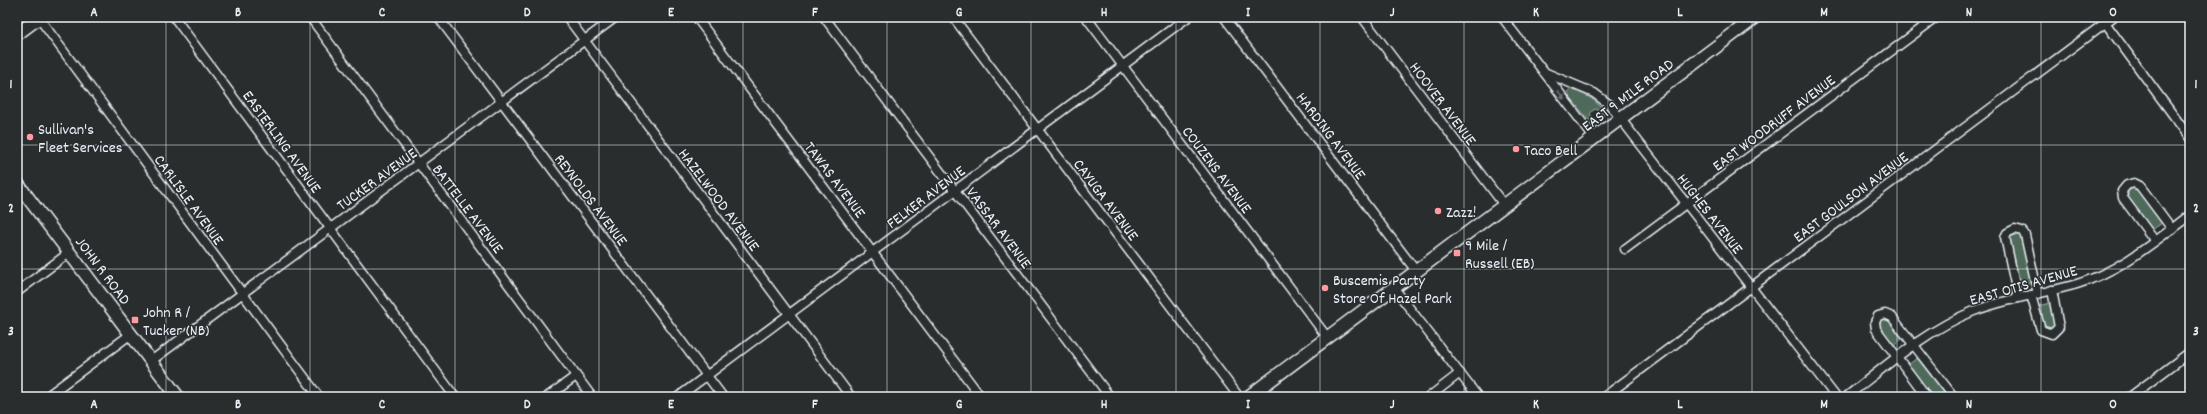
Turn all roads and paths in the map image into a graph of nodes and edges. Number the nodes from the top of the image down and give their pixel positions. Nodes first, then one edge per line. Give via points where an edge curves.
1 (39, 17) edge
2 (174, 17) edge
3 (310, 17) edge
4 (438, 17) edge
5 (567, 17) edge
6 (616, 17) edge
7 (696, 17) edge
8 (824, 17) edge
9 (953, 17) edge
10 (1086, 17) edge
11 (1188, 17) edge
12 (1224, 17) edge
13 (1362, 17) edge
14 (1502, 17) edge
15 (1756, 17) edge
16 (1937, 17) edge
17 (2113, 17) edge
18 (2103, 20) edge
19 (17, 34) edge
20 (585, 40) junction
21 (1123, 66) junction
22 (1544, 72) junction
23 (502, 103) junction
24 (1621, 118) junction
25 (1038, 129) junction
26 (1594, 138) junction
27 (2190, 138) edge
28 (419, 164) junction
29 (17, 183) edge
30 (955, 191) junction
31 (1686, 204) junction
32 (1504, 206) junction
33 (2190, 216) edge
34 (331, 229) junction
35 (2172, 229) junction
36 (2155, 241) junction
37 (1626, 249) dead end
38 (70, 252) junction
39 (873, 252) junction
40 (1416, 271) junction
41 (1751, 287) junction
42 (1394, 288) junction
43 (2052, 290) junction
44 (17, 292) edge
45 (243, 294) junction
46 (2035, 294) junction
47 (2018, 298) junction
48 (790, 314) junction
49 (131, 334) junction
50 (1327, 338) junction
51 (1914, 346) junction
52 (2190, 352) edge
53 (1897, 358) junction
54 (151, 361) junction
55 (1460, 373) junction
56 (576, 376) junction
57 (707, 376) junction
58 (46, 397) edge
59 (178, 397) edge
60 (319, 397) edge
61 (455, 397) edge
62 (547, 397) edge
63 (592, 397) edge
64 (678, 397) edge
65 (723, 397) edge
66 (851, 397) edge
67 (981, 397) edge
68 (1110, 397) edge
69 (1239, 397) edge
70 (1248, 397) edge
71 (1428, 397) edge
72 (1478, 397) edge
73 (1604, 397) edge
74 (1836, 397) edge
75 (1846, 397) edge
76 (1928, 397) edge
77 (1954, 397) edge
78 (2130, 397) edge

1 - 19 main road
1 - 45 street, CARLISLE AVENUE
2 - 34 street, EASTERLING AVENUE
3 - 28 street, BATTELLE AVENUE
4 - 23 street, REYNOLDS AVENUE
5 - 20 street, HAZELWOOD AVENUE
6 - 20 street, TUCKER AVENUE
7 - 39 street, TAWAS AVENUE
8 - 30 street, VASSAR AVENUE
9 - 25 street, CAYUGA AVENUE
10 - 21 street, COUZENS AVENUE
11 - 21 street, FELKER AVENUE
12 - 40 street, HARDING AVENUE
13 - 32 street, HOOVER AVENUE
14 - 22 street, HUGHES AVENUE
15 - 24 main road, EAST 9 MILE ROAD
16 - 31 street, EAST WOODRUFF AVENUE
17 - 18 street, EAST GOULSON AVENUE
18 - 27 street
18 - 41 street, EAST GOULSON AVENUE
20 - 23 street, TUCKER AVENUE
20 - 48 street, HAZELWOOD AVENUE
21 - 25 street, FELKER AVENUE
21 - 50 street, COUZENS AVENUE
22 - 24 street, HUGHES AVENUE via 1594,93 1608,102
22 -> 26 street, HUGHES AVENUE
23 - 28 street, TUCKER AVENUE
23 - 57 street, REYNOLDS AVENUE
24 - 26 main road, EAST 9 MILE ROAD
24 - 31 street, HUGHES AVENUE
25 - 30 street, FELKER AVENUE
25 - 69 street, CAYUGA AVENUE
26 - 32 main road, EAST 9 MILE ROAD
28 - 34 street, TUCKER AVENUE
28 - 56 street, BATTELLE AVENUE
29 - 38 main road, JOHN R ROAD
30 - 39 street, FELKER AVENUE
30 - 68 street, VASSAR AVENUE
31 - 37 street, EAST WOODRUFF AVENUE
31 - 41 street, HUGHES AVENUE
32 - 40 main road, EAST 9 MILE ROAD
33 - 35 street, EAST OTIS AVENUE
34 - 45 street, TUCKER AVENUE
34 - 61 street, EASTERLING AVENUE
35 - 36 street, EAST OTIS AVENUE
35 - 36 street via 2140,186 2134,183 2127,185 2122,191 2123,198
36 - 43 street, EAST OTIS AVENUE via 2112,270 2077,284
38 - 44 street
38 - 49 main road, JOHN R ROAD
39 - 48 street, FELKER AVENUE
39 - 67 street, TAWAS AVENUE
40 - 42 main road, EAST 9 MILE ROAD
41 - 73 street, EAST GOULSON AVENUE
41 - 74 street, HUGHES AVENUE
42 - 50 main road, EAST 9 MILE ROAD
42 - 55 street
43 - 46 street, EAST OTIS AVENUE
43 - 46 street via 2059,322 2057,330 2052,334 2041,330
45 - 54 street, TUCKER AVENUE
45 - 60 street, CARLISLE AVENUE
46 - 47 street, EAST OTIS AVENUE
46 - 47 street via 2025,235 2015,229 2007,233 2005,238
47 - 51 street, EAST OTIS AVENUE via 1968,313
48 - 57 street, FELKER AVENUE
48 - 66 street, HAZELWOOD AVENUE
49 - 54 main road, JOHN R ROAD
49 - 58 street
50 - 70 main road, EAST 9 MILE ROAD
51 - 53 street, EAST OTIS AVENUE
51 - 53 street via 1892,317 1885,314 1878,316 1875,322 1876,329
51 - 77 street
52 - 78 street
53 - 75 street, EAST OTIS AVENUE
53 - 76 street
54 - 59 main road, JOHN R ROAD
55 - 71 street
55 - 72 street
56 - 62 street
56 - 63 street, BATTELLE AVENUE
57 - 64 street, FELKER AVENUE
57 - 65 street, REYNOLDS AVENUE

